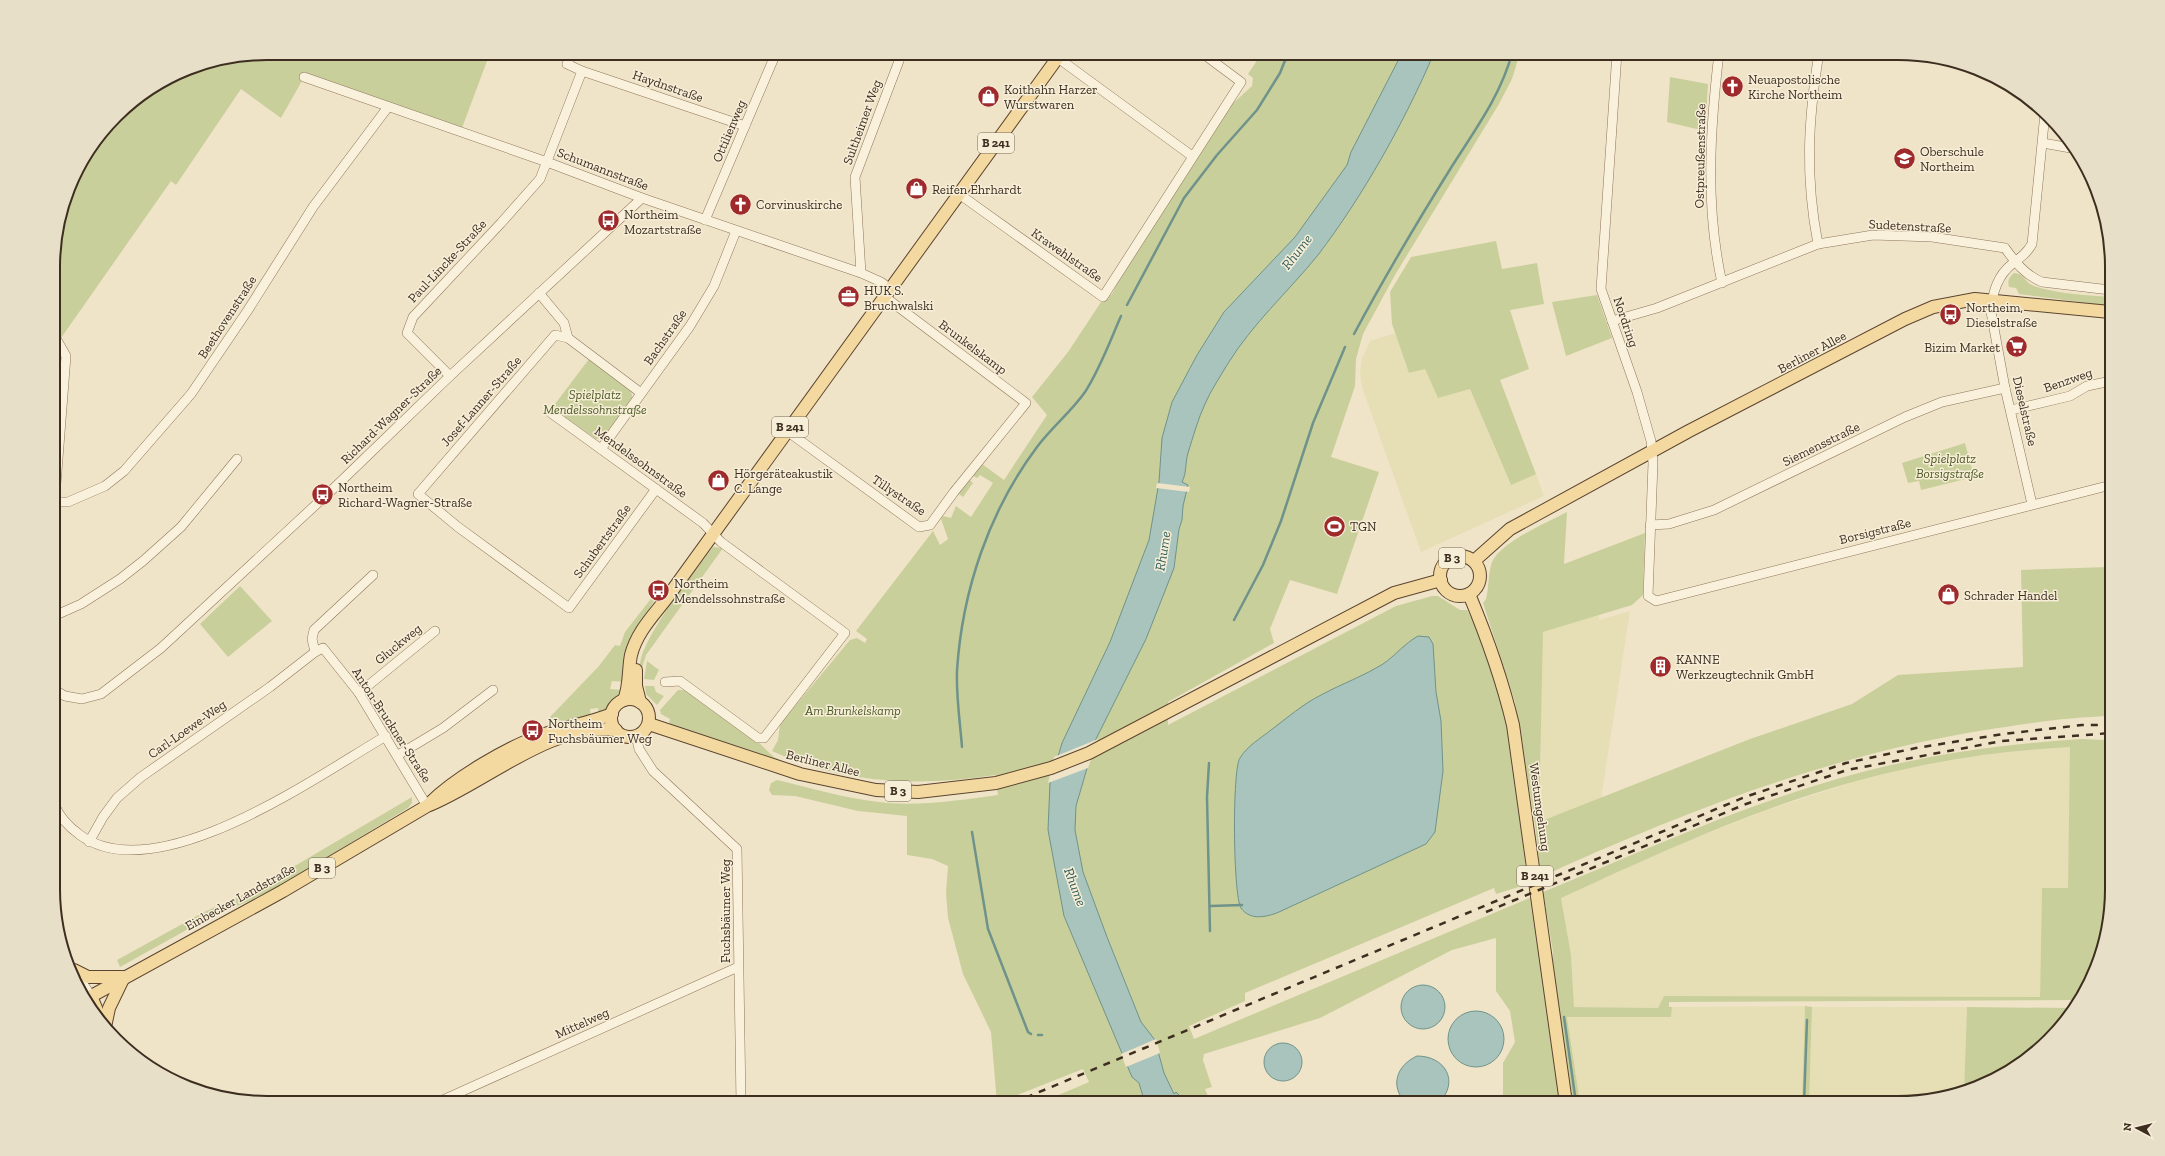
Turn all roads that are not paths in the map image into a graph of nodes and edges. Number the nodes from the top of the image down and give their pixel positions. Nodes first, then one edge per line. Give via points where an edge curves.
1 (568, 60) edge
2 (773, 60) edge
3 (899, 60) edge
4 (1055, 60) edge
5 (1066, 60) edge
6 (1211, 60) edge
7 (1617, 60) edge
8 (1718, 60) edge
9 (1818, 60) edge
10 (582, 71) junction
11 (304, 77) dead end
12 (388, 107) junction
13 (2044, 121) edge
14 (745, 126) junction
15 (2043, 143) junction
16 (2067, 147) edge
17 (1192, 156) junction
18 (547, 162) junction
19 (959, 194) junction
20 (642, 198) junction
21 (705, 220) junction
22 (736, 231) junction
23 (1818, 244) junction
24 (2015, 262) junction
25 (860, 273) junction
26 (1722, 283) junction
27 (2105, 289) edge
28 (539, 293) junction
29 (888, 293) junction
30 (1992, 299) junction
31 (2105, 311) edge
32 (1612, 321) junction
33 (568, 338) junction
34 (60, 346) edge
35 (450, 376) junction
36 (2105, 382) edge
37 (2005, 388) junction
38 (641, 393) junction
39 (1026, 403) joint
40 (2011, 410) junction
41 (551, 413) dead end
42 (60, 415) edge
43 (787, 431) junction
44 (601, 449) junction
45 (1653, 452) junction
46 (237, 459) dead end
47 (2105, 486) edge
48 (656, 489) junction
49 (60, 504) edge
50 (2032, 504) junction
51 (1650, 525) junction
52 (714, 534) junction
53 (1474, 562) junction
54 (373, 575) dead end
55 (1441, 580) junction
56 (1469, 594) junction
57 (1648, 596) joint
58 (664, 602) junction
59 (569, 608) joint
60 (60, 613) edge
61 (435, 631) dead end
62 (314, 652) junction
63 (665, 682) dead end
64 (493, 690) dead end
65 (60, 693) edge
66 (359, 693) junction
67 (624, 700) junction
68 (640, 702) junction
69 (612, 714) junction
70 (648, 724) junction
71 (616, 730) junction
72 (386, 736) junction
73 (636, 736) junction
74 (398, 756) junction
75 (427, 806) junction
76 (60, 814) edge
77 (89, 842) junction
78 (738, 967) junction
79 (77, 971) edge
80 (124, 977) junction
81 (91, 996) edge
82 (107, 1020) edge
83 (452, 1096) edge
84 (741, 1096) edge
85 (1565, 1096) edge

1 - 10 street, Haydnstraße via 567,64
2 - 14 street, Ottilienweg
3 - 25 street, Sultheimer Weg via 855,177
4 - 19 main road, B 241
5 - 17 street
6 - 17 street via 1241,82
7 - 32 street, Nordring via 1602,289
8 - 26 street, Ostpreußenstraße via 1712,117 1710,182 1715,253
9 - 23 street via 1808,163 1811,207
10 - 14 street, Haydnstraße
10 - 18 street
11 - 12 street, Schumannstraße
12 - 18 street, Schumannstraße
12 - 49 street, Beethovenstraße via 313,207 191,394 124,471 105,486
13 - 15 street, Dieselstraße
14 - 21 street, Ottilienweg
15 - 16 street
15 - 24 street, Dieselstraße via 2032,244
17 - 19 street, Krawehlstraße via 1103,297
18 - 20 street, Schumannstraße
18 - 35 street, Paul-Lincke-Straße via 540,179 408,325 407,332
19 - 29 main road, B 241
20 - 21 street, Schumannstraße
20 - 28 street, Richard-Wagner-Straße
21 - 22 street, Schumannstraße
22 - 25 street, Schumannstraße
22 - 38 street, Bachstraße via 710,292 690,326
23 - 24 street, Sudetenstraße via 1873,235 1932,238 2005,248
23 - 26 street, Sudetenstraße
24 - 27 street, Sudetenstraße via 2032,278 2042,282
24 - 30 street, Dieselstraße via 1999,279
25 - 29 street, Schumannstraße via 881,282
26 - 32 street, Sudetenstraße via 1657,308
28 - 33 street via 564,322
28 - 35 street, Richard-Wagner-Straße
29 - 39 street, Brunkelskamp
29 - 43 main road, B 241
30 - 31 main road, B 3
30 - 37 street, Dieselstraße via 1991,318
30 - 45 main road, Berliner Allee / B 3 via 1975,298 1950,303 1904,319
32 - 45 street, Nordring via 1642,407
33 - 38 street
33 - 59 street, Josef-Lanner-Straße via 555,335 418,494 458,527
34 - 42 street via 66,356
35 - 65 street, Richard-Wagner-Straße via 335,487 161,648 101,694 82,699
36 - 40 street, Benzweg via 2087,386 2070,396
37 - 40 street, Dieselstraße
37 - 51 street, Siemensstraße via 1942,402 1905,417 1714,510 1670,524
38 - 44 street, Bachstraße
39 - 43 street, Tillystraße via 930,525 920,527
40 - 50 street, Dieselstraße
41 - 44 street, Mendelssohnstraße
43 - 52 main road, B 241
44 - 48 street, Mendelssohnstraße
45 - 51 street, Nordring
45 - 53 main road, B 3 via 1510,529
46 - 60 street via 181,527 143,561 81,604
47 - 50 street, Borsigstraße
48 - 52 street, Mendelssohnstraße
48 - 59 street, Schubertstraße
50 - 57 street, Borsigstraße via 1656,601
51 - 57 street, Nordring
52 - 58 main road, B 241
52 - 63 street, Mendelssohnstraße via 845,632 764,738 758,738 680,681
53 - 55 main road, B 3 via 1463,556 1451,559 1442,568
53 - 56 main road, B 3 via 1479,571 1479,582
54 - 62 street via 314,630
55 - 56 main road, B 3 via 1444,587 1454,594
55 - 70 main road, Berliner Allee / B 3 via 1394,593 1089,753 1051,768 996,783 918,792 876,790 800,774
56 - 85 main road, Westumgehung / B 241 via 1499,672 1513,725
58 - 67 main road, B 241 via 635,643
58 - 68 main road, B 241 via 639,650 636,686
61 - 66 street, Gluckweg
62 - 66 street, Anton-Bruckner-Straße via 323,648
62 - 77 street, Carl-Loewe-Weg via 270,687 141,777 117,798
64 - 74 street via 443,728
66 - 72 street, Anton-Bruckner-Straße
67 - 68 main road
67 - 69 main road via 616,706
68 - 70 main road via 648,711
69 - 71 main road
69 - 75 main road, Einbecker Landstraße / B 3 via 526,742 443,790
70 - 73 main road via 641,734
71 - 73 main road via 625,736
71 - 75 main road, Einbecker Landstraße / B 3 via 604,728 547,743 447,798
72 - 74 street, Anton-Bruckner-Straße
72 - 77 street via 234,823 191,840 163,848 132,851 109,849
73 - 78 street, Fuchsbäumer Weg via 639,749 653,771 737,850
74 - 75 street, Anton-Bruckner-Straße
75 - 80 main road, Einbecker Landstraße / B 3 via 283,891
76 - 77 street via 68,826
78 - 83 street, Mittelweg
78 - 84 street, Fuchsbäumer Weg
79 - 80 main road via 88,977
80 - 81 main road, Einbecker Landstraße / B 3
80 - 82 main road via 109,1008

